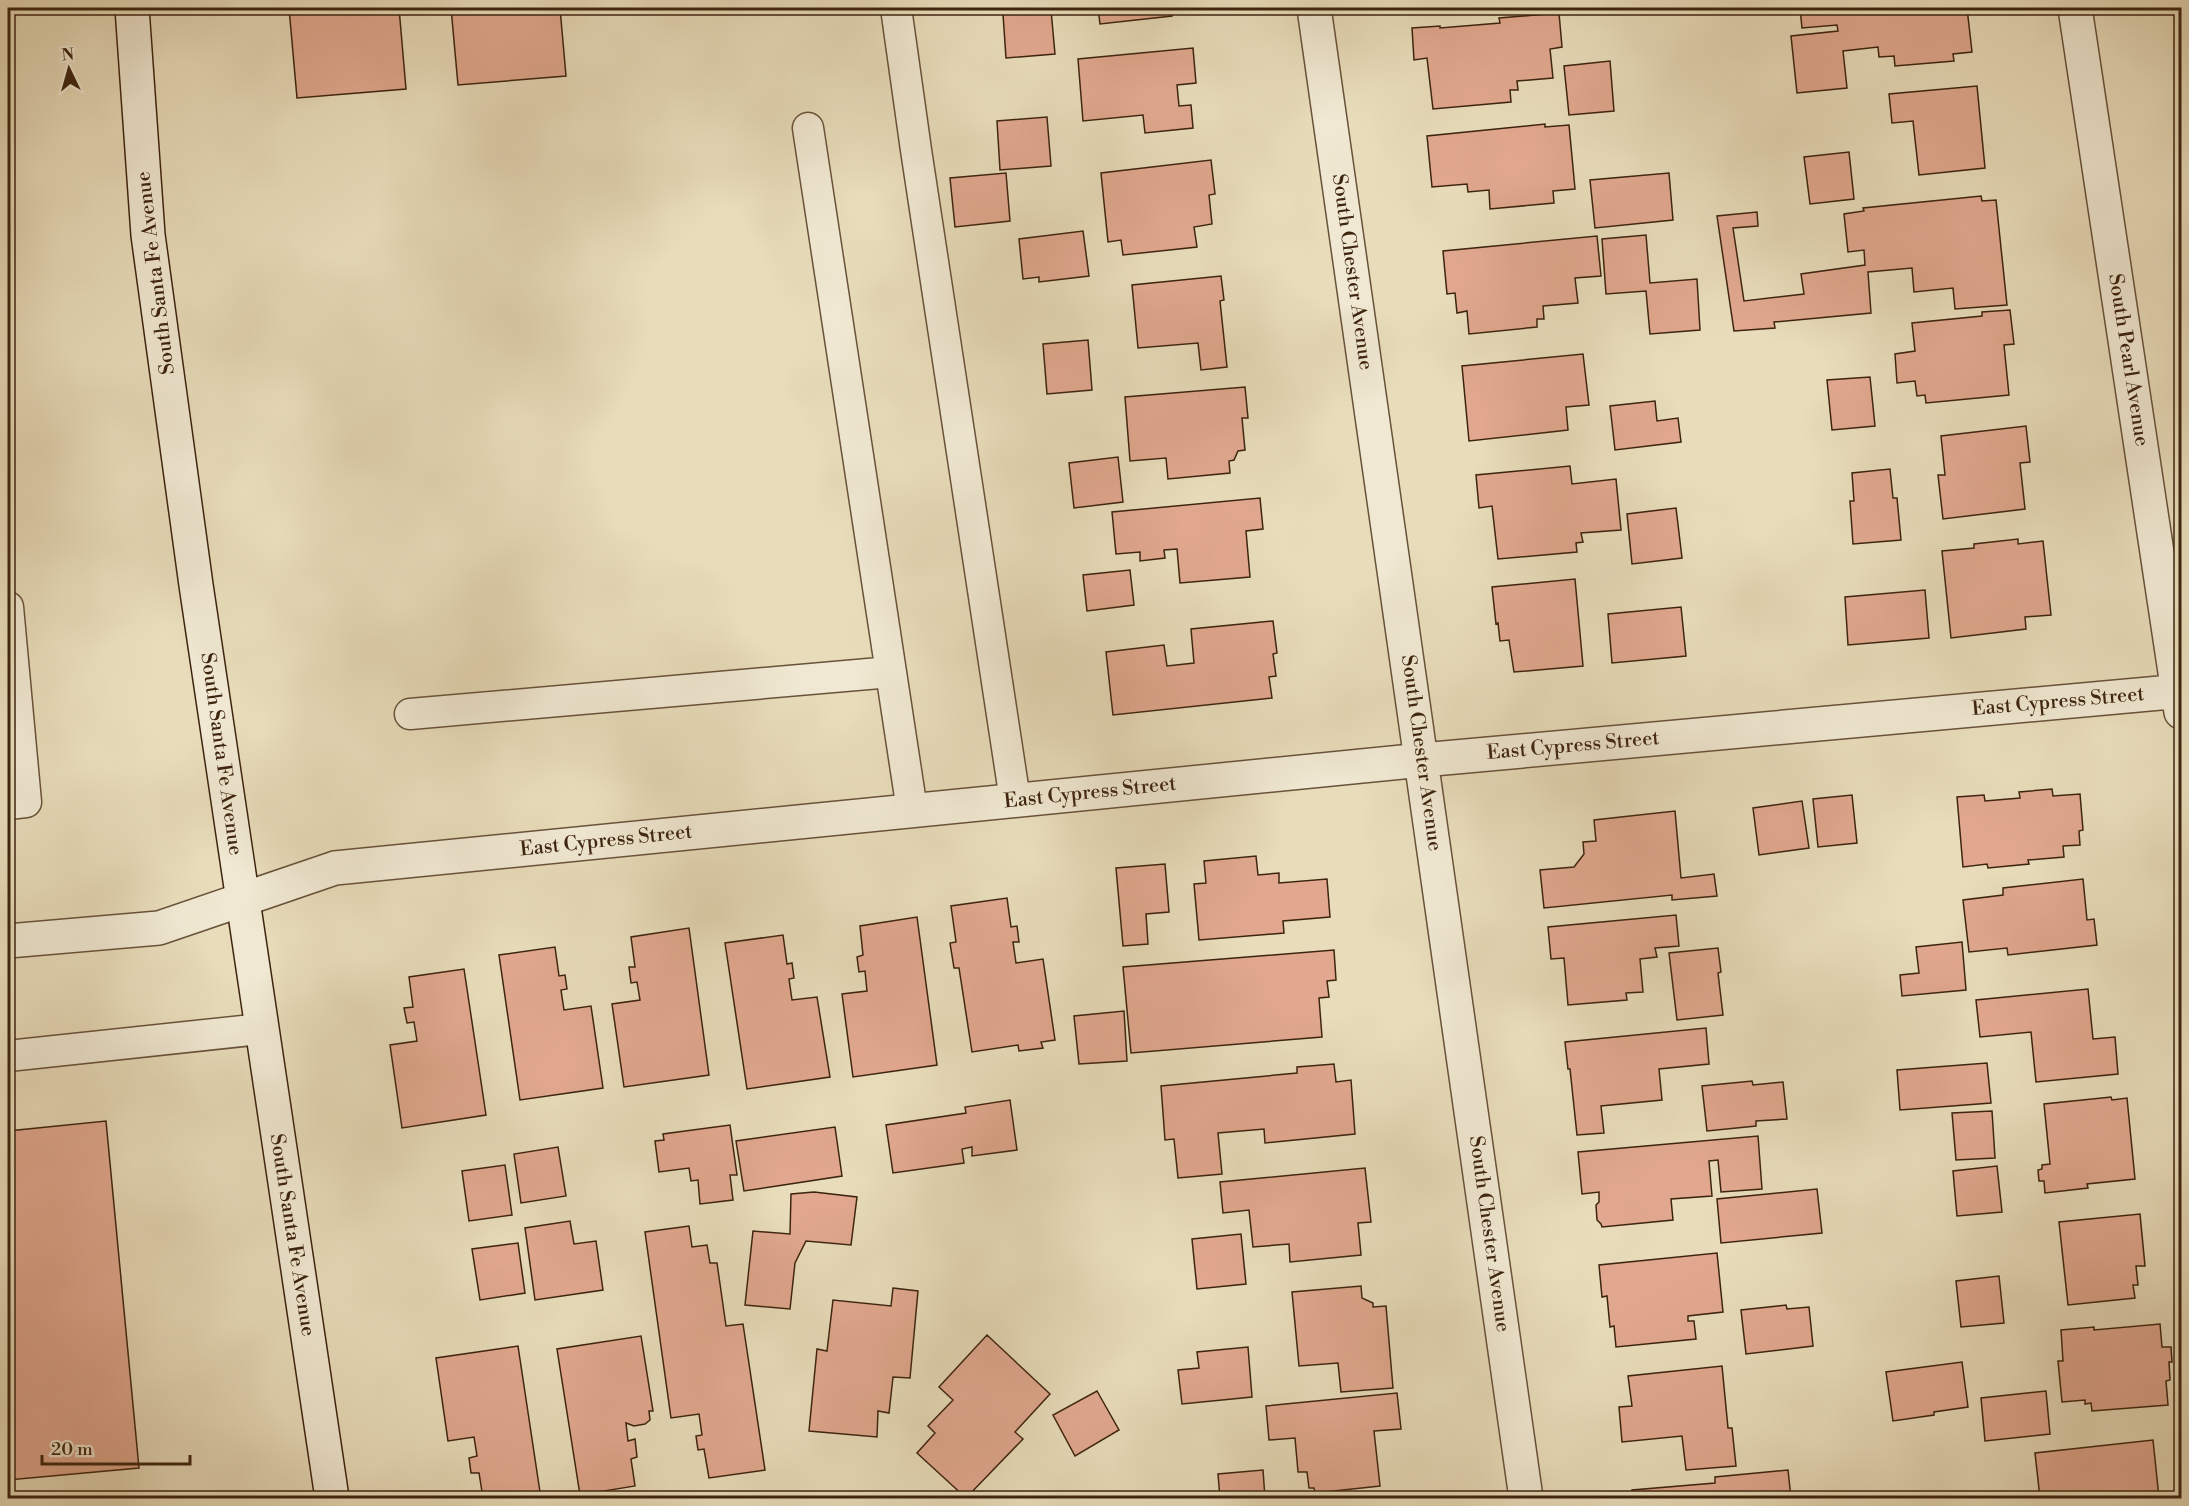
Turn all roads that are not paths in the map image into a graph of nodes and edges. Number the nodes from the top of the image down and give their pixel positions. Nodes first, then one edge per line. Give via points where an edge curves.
1 (132, 8) edge
2 (896, 8) edge
3 (1314, 8) edge
4 (2074, 8) edge
5 (808, 128) dead end
6 (8, 607) edge
7 (10, 668) edge
8 (891, 672) junction
9 (2180, 698) edge
10 (410, 714) dead end
11 (1422, 759) junction
12 (1015, 800) junction
13 (8, 804) edge
14 (912, 810) junction
15 (243, 899) junction
16 (8, 941) edge
17 (261, 1029) junction
18 (8, 1056) edge
19 (332, 1498) edge
20 (1526, 1498) edge

1 - 15 street, South Santa Fe Avenue via 148,235
2 - 12 lane
3 - 11 street, South Chester Avenue
4 - 9 street, South Pearl Avenue
5 - 8 lane
6 - 7 lane
7 - 13 lane via 26,802
8 - 10 lane
8 - 14 lane
9 - 11 street, East Cypress Street
11 - 12 street, East Cypress Street
11 - 20 street, South Chester Avenue
12 - 14 street, East Cypress Street
14 - 15 street, East Cypress Street via 335,868
15 - 16 street, East Cypress Street via 159,928
15 - 17 street, South Santa Fe Avenue
17 - 18 lane
17 - 19 street, South Santa Fe Avenue

